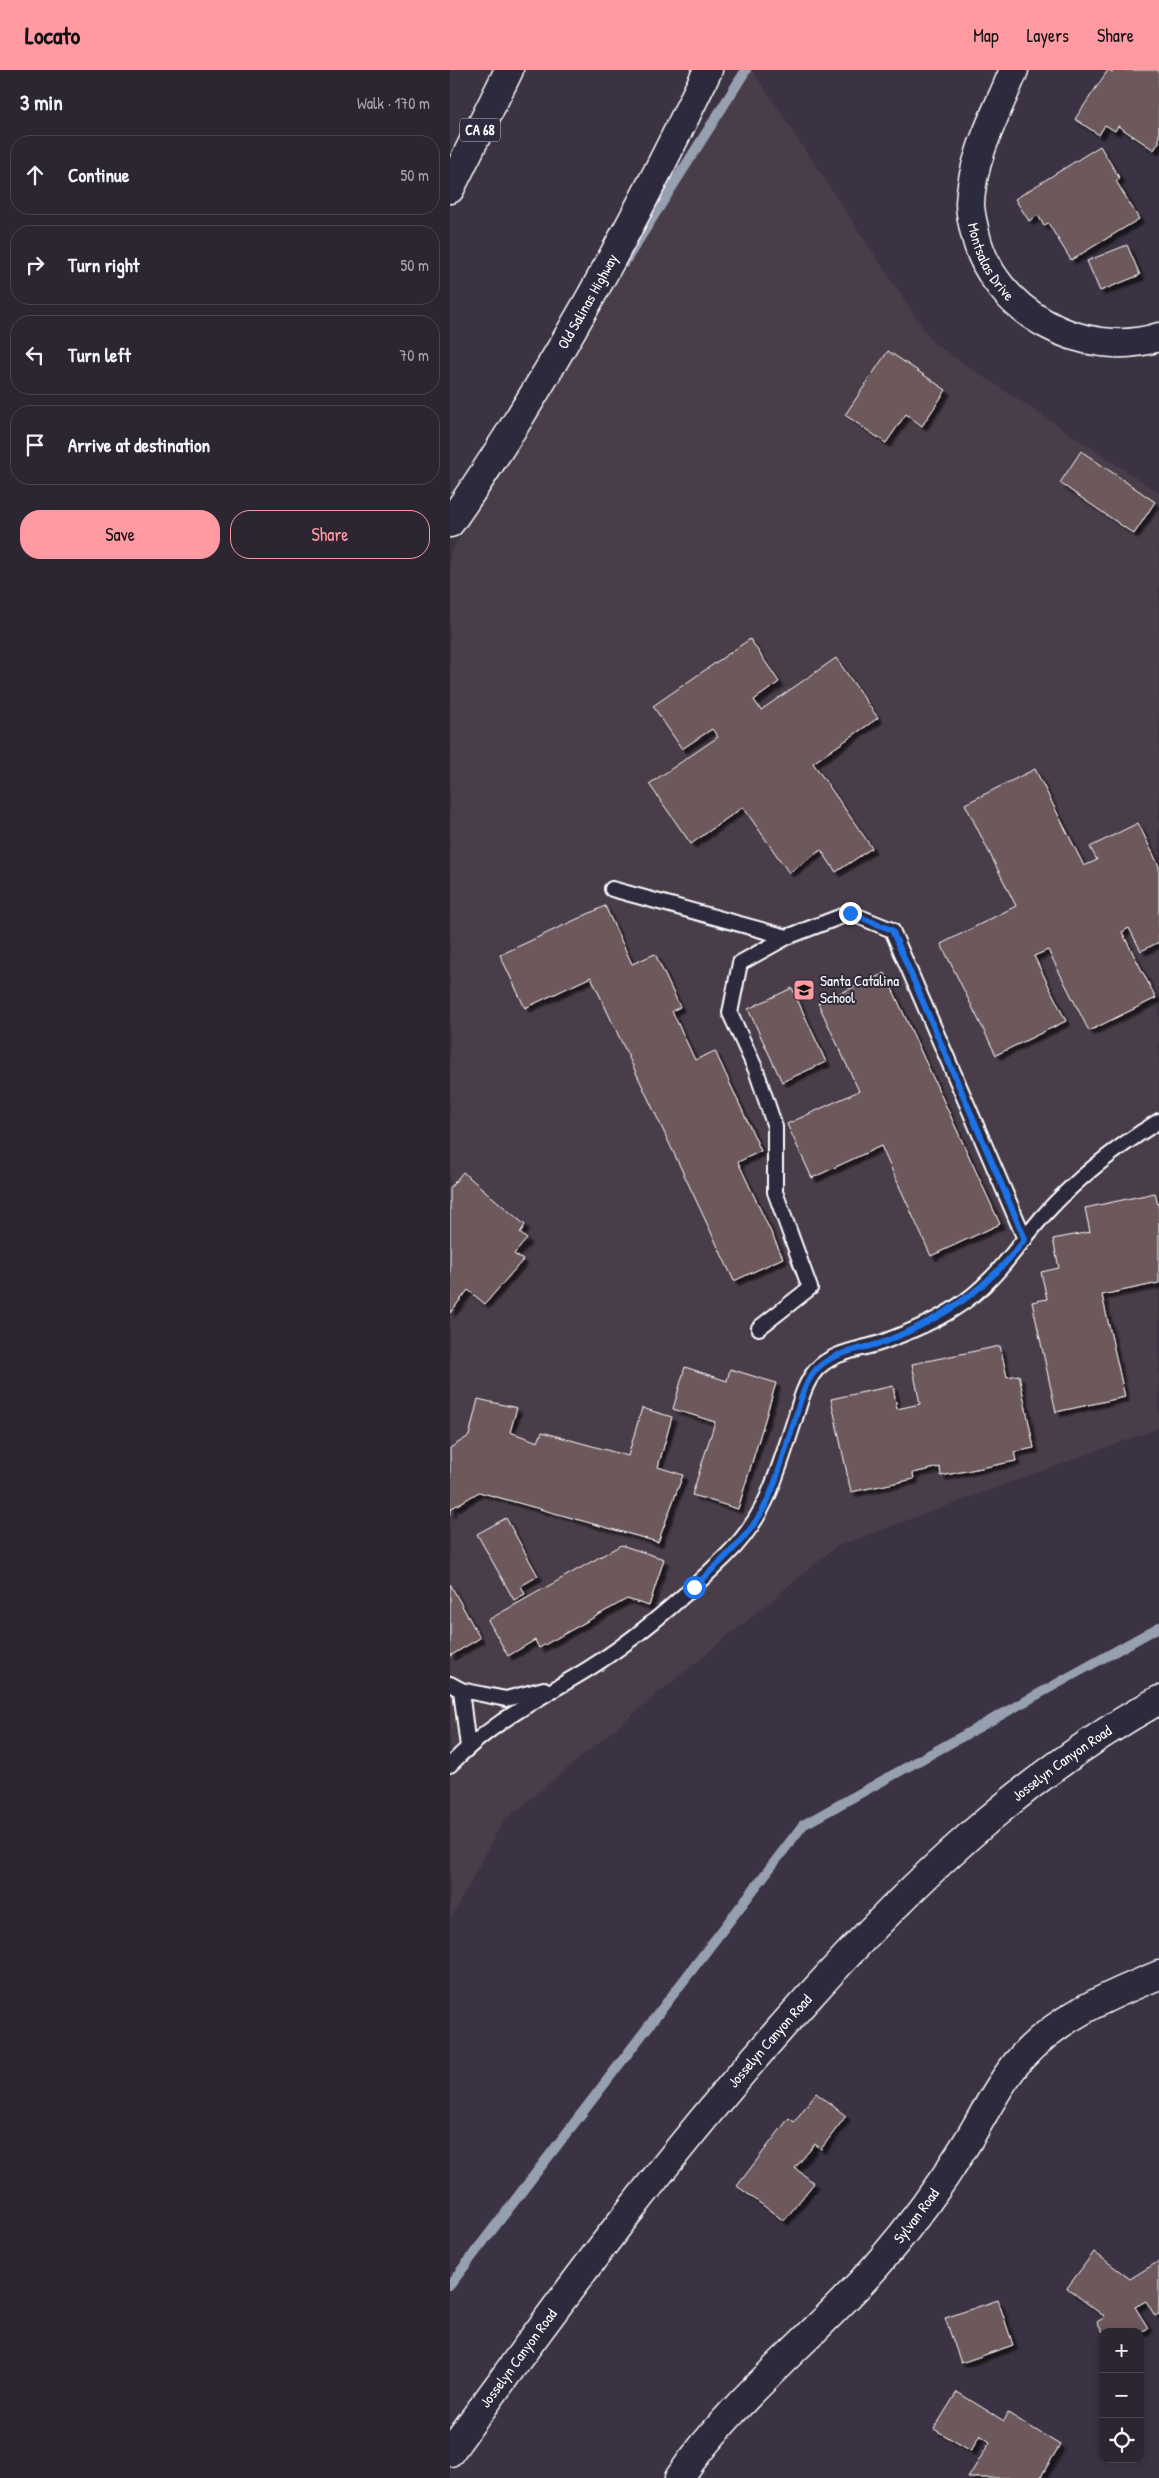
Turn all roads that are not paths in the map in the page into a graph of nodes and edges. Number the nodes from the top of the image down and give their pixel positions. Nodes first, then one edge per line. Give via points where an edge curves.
1 (509, 70) edge
2 (708, 70) edge
3 (1014, 70) edge
4 (450, 189) edge
5 (1159, 337) edge
6 (450, 523) edge
7 (612, 889) dead end
8 (786, 937) junction
9 (1159, 1121) edge
10 (1025, 1239) junction
11 (758, 1328) dead end
12 (562, 1684) junction
13 (456, 1687) edge
14 (1159, 1700) edge
15 (468, 1747) junction
16 (450, 1765) edge
17 (1159, 1975) edge
18 (450, 2452) edge
19 (679, 2478) edge

1 - 4 main road, CA 68
2 - 6 main road, Old Salinas Highway via 653,180 580,313
3 - 5 main road, Montsalas Drive via 980,152 973,178 970,205 973,225 988,268 1013,301 1050,327 1082,339 1113,344 1144,342
7 - 8 lane
8 - 10 lane via 850,913 892,930
8 - 11 lane via 740,963 730,1013 756,1070 775,1127 775,1192 810,1288
9 - 10 lane via 1088,1172 1044,1215
10 - 12 lane via 997,1274 955,1308 882,1342 840,1354 816,1370 802,1395 767,1502 755,1523 729,1553 665,1612
12 - 13 lane via 506,1699
12 - 15 lane via 491,1727
13 - 15 lane
14 - 18 main road, Josselyn Canyon Road via 1092,1741 991,1817 928,1873 848,1953 692,2130 556,2306
15 - 16 lane
17 - 19 main road, Sylvan Road via 1086,2008 1046,2035 1021,2058 936,2191 877,2265 738,2408

